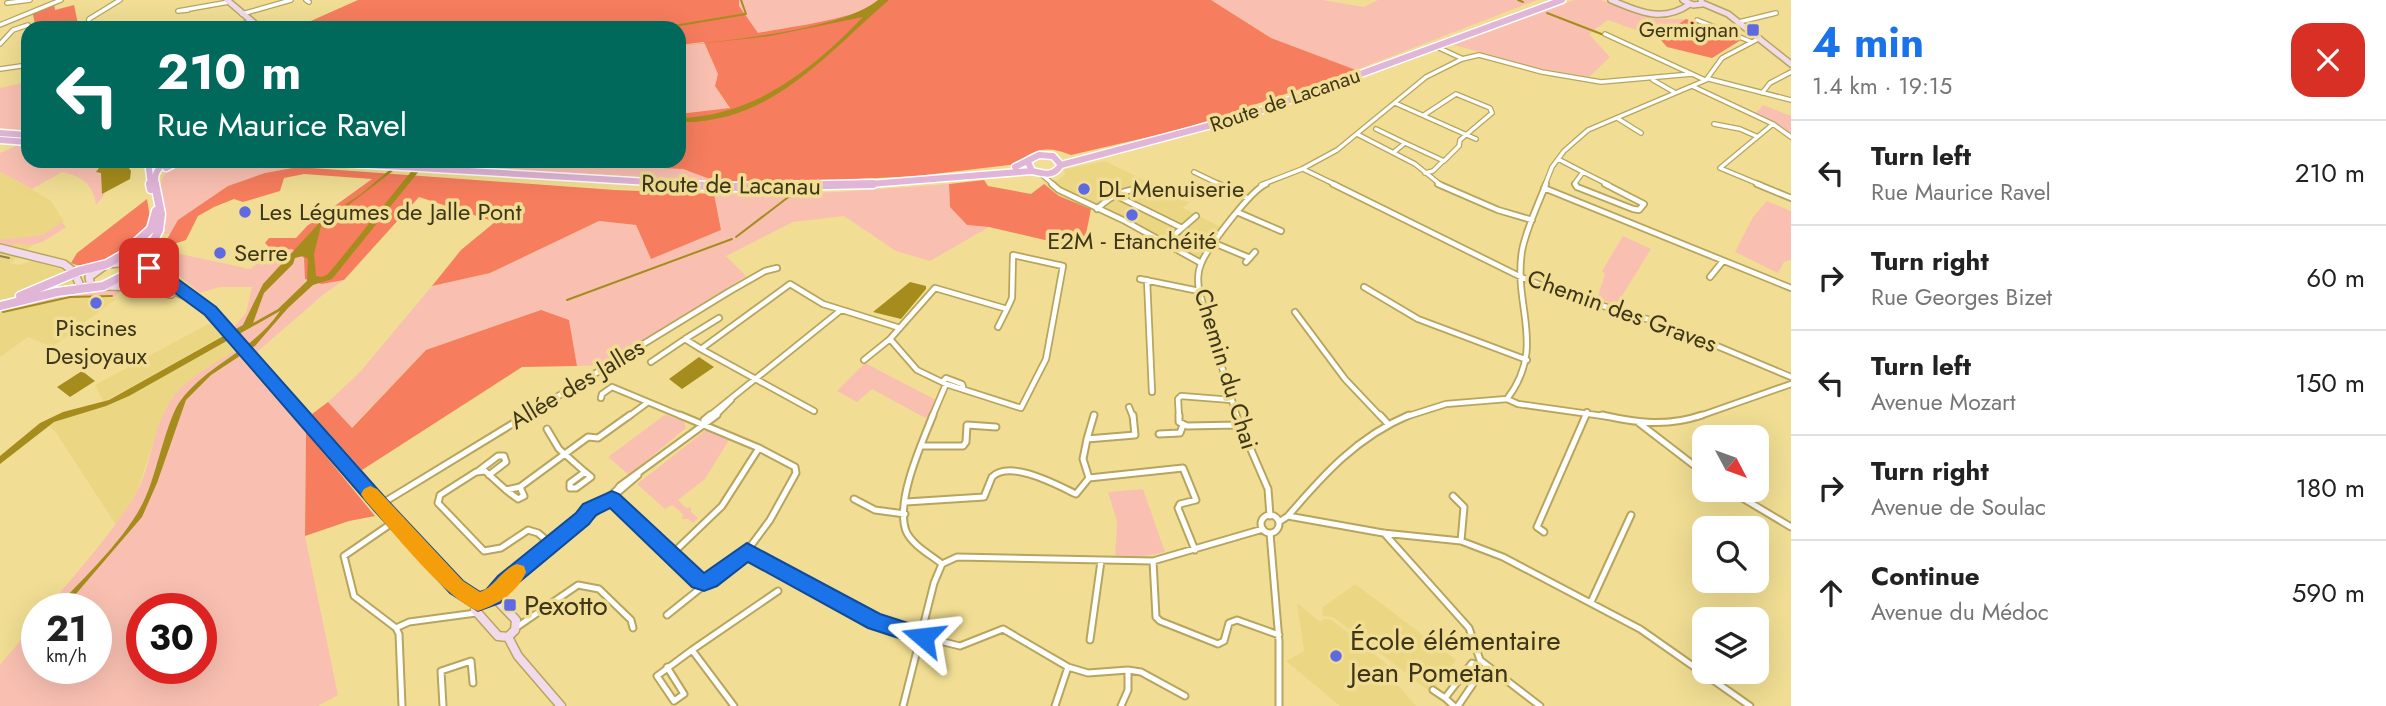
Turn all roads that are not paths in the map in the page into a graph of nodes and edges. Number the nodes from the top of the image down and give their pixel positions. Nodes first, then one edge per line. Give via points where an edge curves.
1 (30, 0) edge
2 (61, 0) edge
3 (120, 0) edge
4 (291, 0) edge
5 (1550, 0) edge
6 (1562, 0) edge
7 (1612, 0) edge
8 (1683, 0) edge
9 (228, 1) edge
10 (1701, 1) edge
11 (7, 3) dead end
12 (1690, 4) junction
13 (188, 10) dead end
14 (1776, 13) dead end
15 (241, 14) junction
16 (1696, 20) dead end
17 (89, 21) edge
18 (250, 21) edge
19 (1738, 22) junction
20 (0, 25) edge
21 (21, 27) edge
22 (1605, 34) dead end
23 (1468, 35) junction
24 (1760, 38) junction
25 (1752, 42) junction
26 (0, 44) edge
27 (1436, 46) junction
28 (1462, 59) junction
29 (1791, 64) edge
30 (21, 66) edge
31 (1679, 68) junction
32 (0, 69) edge
33 (1791, 72) edge
34 (1692, 74) junction
35 (1677, 75) junction
36 (1652, 80) junction
37 (1707, 80) junction
38 (1692, 86) junction
39 (1674, 92) junction
40 (1762, 93) junction
41 (1791, 100) edge
42 (1395, 103) junction
43 (1424, 115) junction
44 (1616, 117) junction
45 (1714, 124) dead end
46 (1773, 124) junction
47 (1376, 129) dead end
48 (0, 133) edge
49 (1641, 133) dead end
50 (21, 134) edge
51 (1357, 134) junction
52 (1466, 134) junction
53 (1756, 136) junction
54 (1791, 137) edge
55 (1476, 139) dead end
56 (0, 140) edge
57 (21, 142) edge
58 (1405, 143) junction
59 (1394, 152) junction
60 (1099, 155) junction
61 (1056, 158) junction
62 (1558, 159) junction
63 (1444, 161) junction
64 (1028, 162) junction
65 (1061, 165) junction
66 (148, 168) edge
67 (154, 168) edge
68 (159, 168) edge
69 (168, 168) edge
70 (399, 168) edge
71 (1302, 169) junction
72 (1032, 171) junction
73 (993, 172) junction
74 (1194, 172) dead end
75 (1583, 172) junction
76 (1424, 173) junction
77 (1041, 174) junction
78 (1052, 174) junction
79 (149, 183) junction
80 (1053, 184) junction
81 (1544, 188) junction
82 (1147, 190) dead end
83 (157, 192) junction
84 (1113, 194) junction
85 (1247, 198) junction
86 (1791, 198) edge
87 (1097, 209) junction
88 (1237, 212) junction
89 (1196, 216) dead end
90 (1532, 220) junction
91 (1182, 228) junction
92 (1281, 232) dead end
93 (1166, 243) junction
94 (1214, 243) junction
95 (152, 246) junction
96 (0, 250) edge
97 (1255, 252) dead end
98 (1723, 261) junction
99 (1201, 262) junction
100 (107, 264) junction
101 (138, 266) junction
102 (777, 268) dead end
103 (72, 271) junction
104 (1521, 277) junction
105 (1710, 277) dead end
106 (1140, 279) dead end
107 (1147, 280) junction
108 (103, 286) junction
109 (91, 287) junction
110 (1364, 287) dead end
111 (81, 288) junction
112 (1791, 288) edge
113 (1199, 291) junction
114 (189, 296) junction
115 (0, 305) edge
116 (1007, 309) junction
117 (841, 310) junction
118 (1295, 313) dead end
119 (719, 318) dead end
120 (216, 319) junction
121 (902, 326) junction
122 (998, 327) dead end
123 (685, 339) junction
124 (890, 339) junction
125 (701, 349) junction
126 (864, 360) dead end
127 (1527, 360) junction
128 (651, 362) dead end
129 (1791, 377) edge
130 (757, 379) junction
131 (945, 382) junction
132 (1791, 384) edge
133 (1152, 392) dead end
134 (601, 398) dead end
135 (1507, 398) junction
136 (1232, 400) junction
137 (648, 402) junction
138 (1129, 407) dead end
139 (814, 411) dead end
140 (1587, 412) junction
141 (1094, 415) dead end
142 (1639, 423) junction
143 (701, 424) junction
144 (1388, 424) junction
145 (1183, 425) junction
146 (1239, 425) junction
147 (996, 427) dead end
148 (547, 429) dead end
149 (1159, 434) dead end
150 (1087, 439) junction
151 (922, 446) junction
152 (759, 448) junction
153 (565, 454) junction
154 (1692, 464) edge
155 (586, 471) dead end
156 (476, 472) junction
157 (489, 475) junction
158 (1089, 478) junction
159 (520, 487) junction
160 (506, 490) junction
161 (1453, 496) dead end
162 (612, 499) junction
163 (853, 499) dead end
164 (906, 502) junction
165 (1750, 502) edge
166 (380, 505) junction
167 (905, 514) junction
168 (1632, 515) dead end
169 (1270, 516) junction
170 (1288, 516) junction
171 (395, 521) junction
172 (1279, 522) junction
173 (1791, 527) edge
174 (1263, 529) junction
175 (1544, 532) dead end
176 (1270, 533) junction
177 (1383, 533) junction
178 (1461, 541) junction
179 (552, 545) junction
180 (1195, 550) junction
181 (747, 551) junction
182 (672, 554) junction
183 (1101, 561) junction
184 (1153, 561) junction
185 (942, 564) junction
186 (704, 583) junction
187 (778, 591) dead end
188 (493, 596) junction
189 (1591, 601) junction
190 (478, 602) junction
191 (476, 613) junction
192 (667, 615) dead end
193 (516, 627) junction
194 (396, 628) junction
195 (633, 628) dead end
196 (1279, 635) junction
197 (508, 637) junction
198 (923, 637) junction
199 (1090, 639) dead end
200 (692, 650) junction
201 (667, 667) junction
202 (1068, 667) junction
203 (1128, 670) junction
204 (473, 682) dead end
205 (1433, 690) dead end
206 (1185, 696) dead end
207 (1445, 698) junction
208 (402, 706) edge
209 (443, 706) edge
210 (561, 706) edge
211 (734, 706) edge
212 (903, 706) edge
213 (1055, 706) edge
214 (1121, 706) edge
215 (1279, 706) edge
216 (1456, 706) edge
217 (1540, 706) edge
218 (1750, 706) edge

1 - 11 street
2 - 20 street
3 - 17 street
4 - 15 street
5 - 23 main road, Route de Lacanau
6 - 23 main road, Route de Lacanau
7 - 12 main road via 1658,16 1678,14
8 - 12 main road
9 - 13 street
9 - 15 main road
10 - 12 main road
10 - 19 main road
14 - 19 street
15 - 18 main road
16 - 25 street
19 - 24 main road
21 - 26 street
22 - 31 street
23 - 27 main road, Route de Lacanau
24 - 25 street
24 - 29 main road
25 - 37 street via 1722,58
27 - 28 street
27 - 60 main road, Route de Lacanau via 1249,115
28 - 36 street via 1479,55 1601,82
28 - 42 street, Chemin du Chai via 1426,77
30 - 32 street
31 - 34 street
31 - 35 street
33 - 40 street
34 - 35 street
34 - 37 street
35 - 36 street
36 - 39 street
37 - 38 street
37 - 40 street
38 - 39 street
38 - 46 street
39 - 44 street
40 - 41 street
42 - 43 street
42 - 51 street, Chemin du Chai
43 - 52 street
43 - 52 street via 1452,94 1490,108 1492,113
44 - 49 street
44 - 62 street via 1588,130
45 - 53 street
46 - 53 street
46 - 54 street
47 - 58 street
48 - 50 main road
51 - 59 street
51 - 71 street, Chemin du Chai
52 - 55 street
52 - 63 street
53 - 86 street via 1720,168
56 - 57 main road
58 - 59 street
58 - 63 street
59 - 76 street
60 - 61 main road
60 - 65 main road
61 - 64 main road via 1039,155
61 - 65 main road
62 - 75 street
62 - 81 street
63 - 76 street
64 - 72 main road
64 - 73 main road
65 - 78 main road
66 - 79 main road
67 - 79 main road
68 - 83 main road via 154,175
69 - 83 main road via 160,173
70 - 73 main road, Route de Lacanau via 760,188 882,184
71 - 85 street, Chemin du Chai via 1260,186
71 - 104 street, Chemin des Graves
72 - 73 main road
72 - 77 main road
74 - 85 street
75 - 75 street via 1577,187 1633,209 1644,204
76 - 90 street via 1497,210
77 - 78 main road
77 - 80 street
78 - 80 street
79 - 100 main road via 156,209 153,225 140,242
80 - 87 street
81 - 90 street
81 - 98 street
82 - 84 street via 1131,186
83 - 95 main road via 161,221
84 - 87 street
84 - 91 street
85 - 88 street, Chemin du Chai
87 - 93 street
88 - 92 street
88 - 94 street, Chemin du Chai
89 - 91 street
90 - 104 street via 1522,250
91 - 93 street
93 - 99 street
94 - 97 street via 1248,260
94 - 99 street, Chemin du Chai
95 - 101 main road
95 - 114 main road via 149,268
96 - 103 main road via 62,263
98 - 105 street
98 - 112 street
99 - 113 street, Chemin du Chai
100 - 101 main road via 134,262
100 - 103 main road
100 - 109 main road via 89,277
101 - 108 main road
101 - 114 main road via 156,284
102 - 166 street, Allée des Jalles via 742,284
103 - 111 main road
103 - 115 main road
104 - 127 street
104 - 129 street, Chemin des Graves via 1678,329
106 - 107 street
107 - 113 street
107 - 133 street
108 - 109 main road
108 - 120 main road via 166,293 195,304
109 - 111 main road
110 - 127 street via 1418,318
111 - 115 main road
113 - 136 street, Chemin du Chai
114 - 120 main road via 203,303
116 - 121 street via 935,288
116 - 122 street
116 - 131 street via 1012,298 1013,255 1062,266 1046,359 1021,408
117 - 121 street
117 - 125 street via 790,284
117 - 130 street
118 - 144 street via 1345,379
119 - 123 street
120 - 166 main road
121 - 124 street
123 - 125 street
123 - 128 street
124 - 126 street
124 - 131 street via 917,370
125 - 130 street
127 - 135 street via 1520,382
130 - 139 street
130 - 143 street
131 - 151 street
132 - 142 street via 1679,423
134 - 137 street via 612,387
135 - 140 street via 1518,404
135 - 144 street via 1437,406
136 - 145 street via 1179,397 1179,422
136 - 146 street, Chemin du Chai
137 - 143 street
137 - 153 street via 598,438 588,437
138 - 150 street via 1135,435
140 - 142 street
140 - 175 street via 1537,527
141 - 150 street
142 - 154 street
143 - 152 street
143 - 162 street
144 - 170 street via 1357,441 1336,460
145 - 146 street
145 - 149 street via 1180,433
146 - 169 street, Chemin du Chai via 1268,489
147 - 151 street via 967,425 963,446
148 - 153 street via 549,438
150 - 158 street via 1083,459
151 - 164 street
152 - 181 street via 795,467 796,473 771,520
152 - 182 street via 727,503
153 - 155 street
153 - 159 street
156 - 157 street
156 - 157 street via 504,456 506,462
156 - 179 street via 440,495 438,503 484,551 492,553 528,530
157 - 160 street
158 - 164 street via 1076,494 1015,471 997,472 984,497
158 - 180 street via 1183,468 1196,500 1178,508
159 - 160 street
159 - 160 street via 524,491 518,499
161 - 178 street via 1464,507
162 - 179 street
162 - 182 street
163 - 167 street via 875,510
164 - 167 street
165 - 173 street
166 - 171 main road
167 - 185 street via 910,536
168 - 189 street
169 - 172 street
169 - 174 street via 1260,519
170 - 172 street
170 - 177 street
171 - 190 main road via 457,587
171 - 194 street via 344,556 354,596
172 - 176 street via 1279,531
174 - 176 street
174 - 180 street
176 - 196 street
177 - 178 street
177 - 217 street via 1469,628 1480,660
178 - 189 street
179 - 188 street
180 - 184 street
181 - 186 street
181 - 198 street via 875,622
182 - 186 street
183 - 184 street
183 - 185 street via 957,557
183 - 199 street
184 - 196 street via 1156,617 1160,621 1218,644 1224,641 1229,623 1237,620
185 - 198 street
186 - 192 street
187 - 200 street
188 - 190 main road
188 - 193 main road via 516,620
189 - 218 street via 1640,629
190 - 191 main road
191 - 194 street via 409,622
191 - 197 main road via 498,636
193 - 195 street via 578,585 599,589 631,620
193 - 197 main road
194 - 208 street
196 - 215 street
197 - 210 main road via 518,656
198 - 202 street via 961,646 1003,629
198 - 212 street
200 - 201 street
200 - 211 street
201 - 201 street via 657,676 674,701 684,694
202 - 203 street via 1088,673
202 - 213 street
203 - 206 street
203 - 214 street via 1128,690
204 - 209 street via 471,661 441,671
205 - 207 street
207 - 216 street
207 - 216 street via 1469,664 1475,664 1479,675

